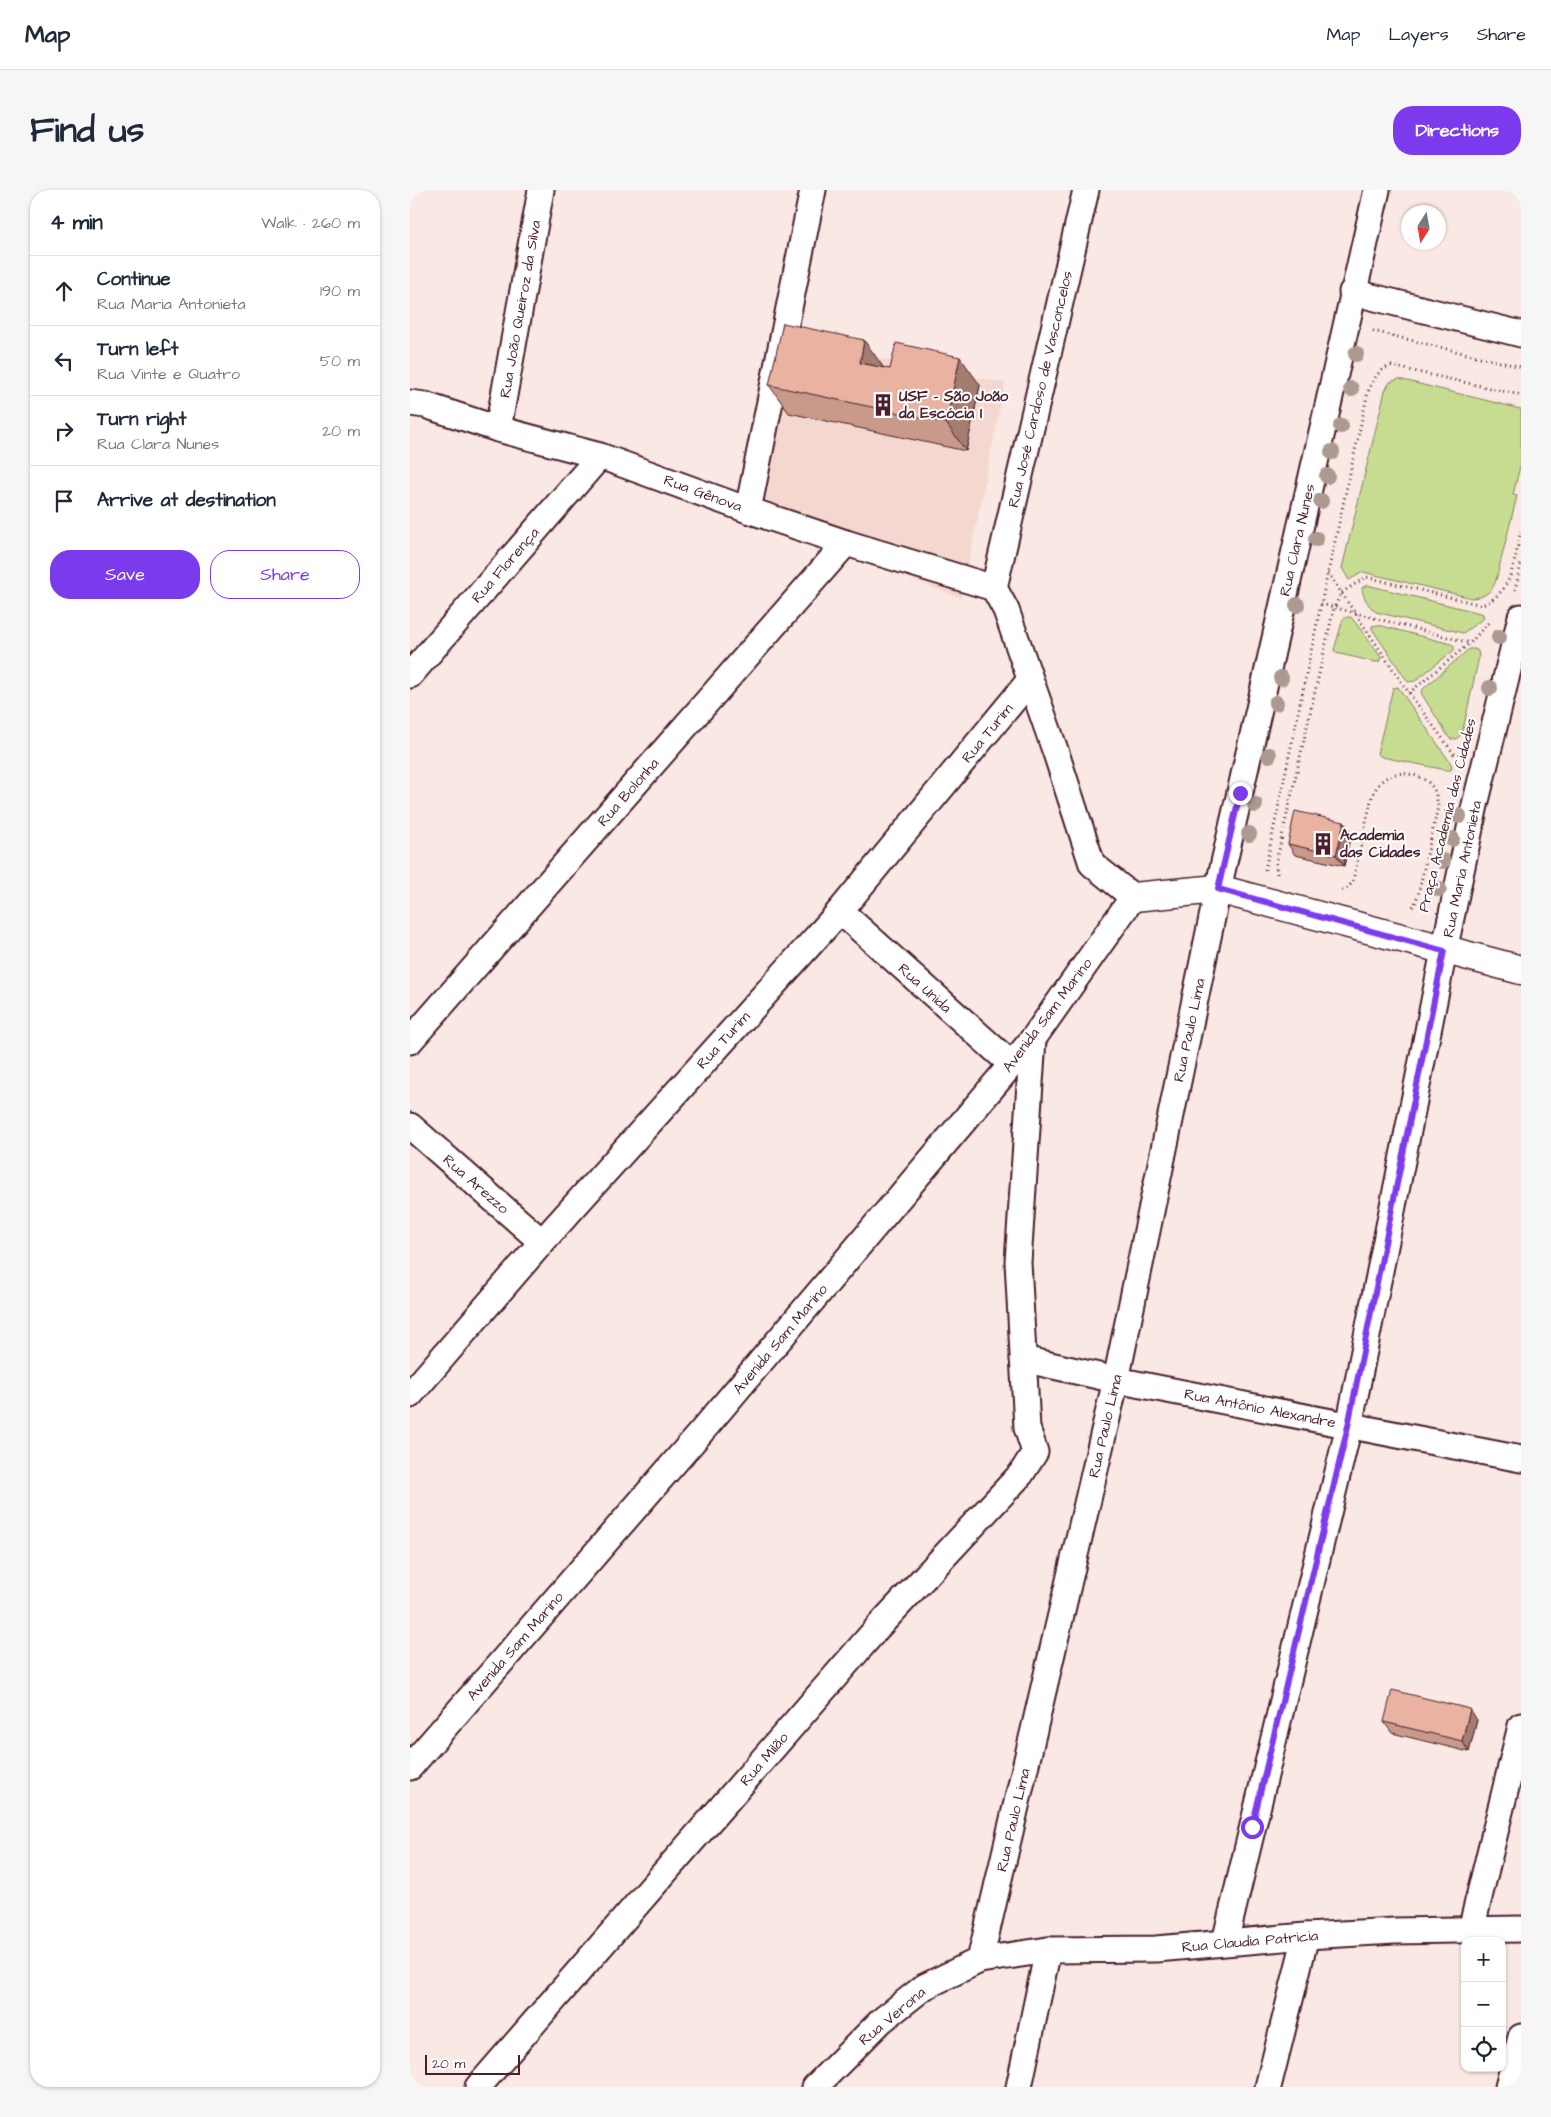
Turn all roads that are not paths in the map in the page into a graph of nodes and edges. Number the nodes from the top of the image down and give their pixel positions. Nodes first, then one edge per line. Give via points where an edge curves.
1 (541, 190) edge
2 (813, 190) edge
3 (1086, 190) edge
4 (1376, 190) edge
5 (1352, 292) junction
6 (1521, 334) edge
7 (410, 403) edge
8 (498, 429) junction
9 (600, 456) junction
10 (748, 510) junction
11 (846, 543) junction
12 (994, 588) junction
13 (1521, 617) edge
14 (410, 675) edge
15 (1030, 680) junction
16 (1218, 889) junction
17 (1133, 897) junction
18 (840, 911) junction
19 (1444, 951) junction
20 (1521, 970) edge
21 (1033, 1039) junction
22 (410, 1041) edge
23 (1011, 1064) junction
24 (410, 1126) edge
25 (542, 1242) junction
26 (1023, 1359) junction
27 (1116, 1380) junction
28 (410, 1394) edge
29 (1348, 1426) junction
30 (1521, 1459) edge
31 (1521, 1726) edge
32 (410, 1767) edge
33 (1521, 1929) edge
34 (1471, 1930) junction
35 (1306, 1936) junction
36 (1225, 1942) junction
37 (1048, 1950) junction
38 (980, 1960) junction
39 (1521, 2037) edge
40 (478, 2087) edge
41 (815, 2087) edge
42 (1019, 2087) edge
43 (1268, 2087) edge
44 (1508, 2087) edge

1 - 8 street, Rua João Queiroz da Silva
2 - 10 street
3 - 12 street, Rua José Cardoso de Vasconcelos
4 - 5 street, Rua Clara Nunes
5 - 6 street
5 - 16 street, Rua Clara Nunes
7 - 8 street, Rua Gênova
8 - 9 street, Rua Gênova
9 - 10 street, Rua Gênova
9 - 14 street, Rua Florença
10 - 11 street, Rua Gênova
11 - 12 street, Rua Gênova
11 - 22 street, Rua Bolonha
12 - 15 street via 1006,610
13 - 19 street, Rua Maria Antonieta
15 - 17 street via 1092,864
15 - 18 street, Rua Turim
16 - 17 street
16 - 19 street
16 - 27 street, Rua Paulo Lima
17 - 21 street, Avenida Sam Marino
18 - 23 street, Rua Unida
18 - 25 street, Rua Turim
19 - 20 street
19 - 29 street, Rua Maria Antonieta
21 - 23 street, Avenida Sam Marino
21 - 26 street via 1018,1262
23 - 32 street, Avenida Sam Marino via 701,1432
24 - 25 street, Rua Arezzo
25 - 28 street, Rua Turim
26 - 27 street, Rua Antônio Alexandre
26 - 40 street, Rua Milão via 1027,1428 1035,1452 1021,1474 879,1626
27 - 29 street, Rua Antônio Alexandre
27 - 38 street, Rua Paulo Lima
29 - 30 street, Rua Antônio Alexandre
29 - 36 street, Rua Maria Antonieta
31 - 34 street
33 - 34 street, Rua Claudia Patricia
34 - 35 street, Rua Claudia Patricia
35 - 36 street, Rua Claudia Patricia
35 - 43 street
36 - 37 street, Rua Claudia Patricia via 1156,1950
37 - 38 street, Rua Claudia Patricia
37 - 42 street
38 - 41 street, Rua Verona via 924,1987 881,2021
39 - 44 street

